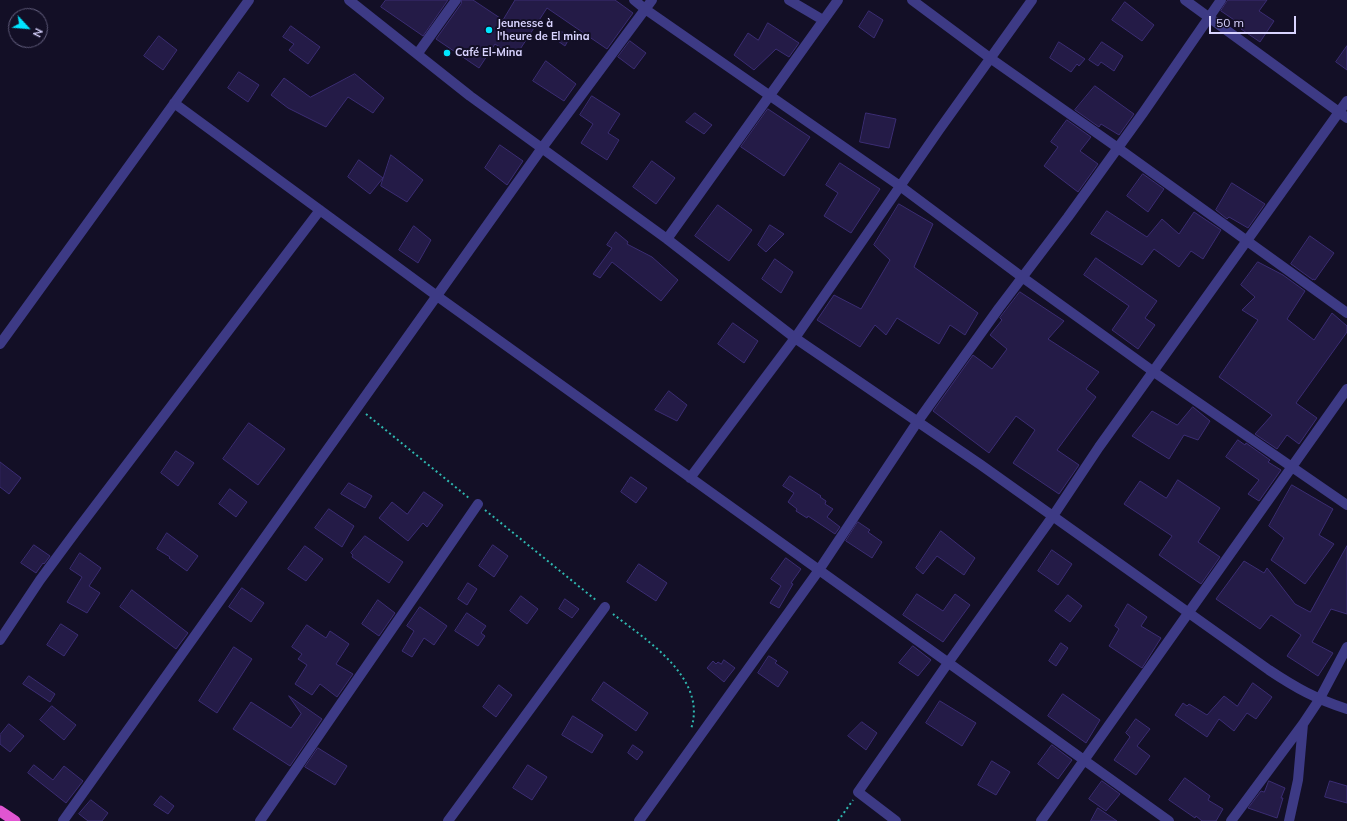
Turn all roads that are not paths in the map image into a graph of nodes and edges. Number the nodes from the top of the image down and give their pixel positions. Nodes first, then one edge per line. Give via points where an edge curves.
1 (249, 0) edge
2 (349, 0) edge
3 (456, 0) edge
4 (634, 0) edge
5 (652, 0) edge
6 (789, 0) edge
7 (838, 0) edge
8 (912, 0) edge
9 (1032, 0) edge
10 (1185, 0) edge
11 (1221, 0) edge
12 (645, 9) junction
13 (1209, 17) junction
14 (823, 20) junction
15 (418, 53) junction
16 (990, 58) junction
17 (769, 96) junction
18 (1347, 101) edge
19 (174, 104) junction
20 (1343, 115) edge
21 (542, 148) junction
22 (1118, 148) junction
23 (900, 186) junction
24 (320, 210) junction
25 (667, 238) junction
26 (1246, 242) junction
27 (1022, 277) junction
28 (438, 296) junction
29 (1347, 313) edge
30 (795, 338) junction
31 (0, 344) edge
32 (1154, 372) junction
33 (1347, 389) edge
34 (918, 421) junction
35 (1292, 467) junction
36 (690, 478) junction
37 (478, 504) road end
38 (1347, 505) edge
39 (1053, 516) junction
40 (819, 570) junction
41 (605, 608) road end
42 (1188, 613) junction
43 (0, 640) edge
44 (1347, 647) edge
45 (948, 663) junction
46 (1319, 700) junction
47 (1347, 709) edge
48 (1303, 724) junction
49 (1084, 760) junction
50 (0, 812) edge
51 (14, 821) edge
52 (62, 821) edge
53 (260, 821) edge
54 (448, 821) edge
55 (639, 821) edge
56 (896, 821) edge
57 (1040, 821) edge
58 (1169, 821) edge
59 (1230, 821) edge
60 (1289, 821) edge

1 - 19 street
2 - 15 street
3 - 15 street
4 - 12 street
5 - 12 street
6 - 14 street
7 - 14 street
8 - 16 street
9 - 16 street
10 - 13 street
11 - 13 street
12 - 17 street
12 - 21 street
13 - 20 street
13 - 22 street
14 - 17 street
15 - 21 street via 470,96
16 - 22 street
16 - 23 street
17 - 23 street
17 - 25 street
18 - 20 street
19 - 24 street
19 - 31 street
20 - 26 street
21 - 25 street
21 - 28 street
22 - 26 street
22 - 27 street
23 - 27 street
23 - 30 street
24 - 28 street
24 - 43 street via 77,530
25 - 30 street
26 - 29 street
26 - 32 street
27 - 32 street
27 - 34 street
28 - 36 street
28 - 52 street
30 - 34 street
30 - 36 street
32 - 35 street
32 - 39 street
33 - 35 street
34 - 39 street
34 - 40 street
35 - 38 street
35 - 42 street
36 - 40 street
37 - 53 street
39 - 42 street
39 - 45 street
40 - 45 street
40 - 55 street
41 - 54 street
42 - 46 street via 1269,670
42 - 49 street
44 - 46 street
45 - 49 street
45 - 56 street via 858,792
46 - 47 street
46 - 48 street
48 - 59 street
48 - 60 street via 1298,780
49 - 57 street
49 - 58 street
50 - 51 highway

